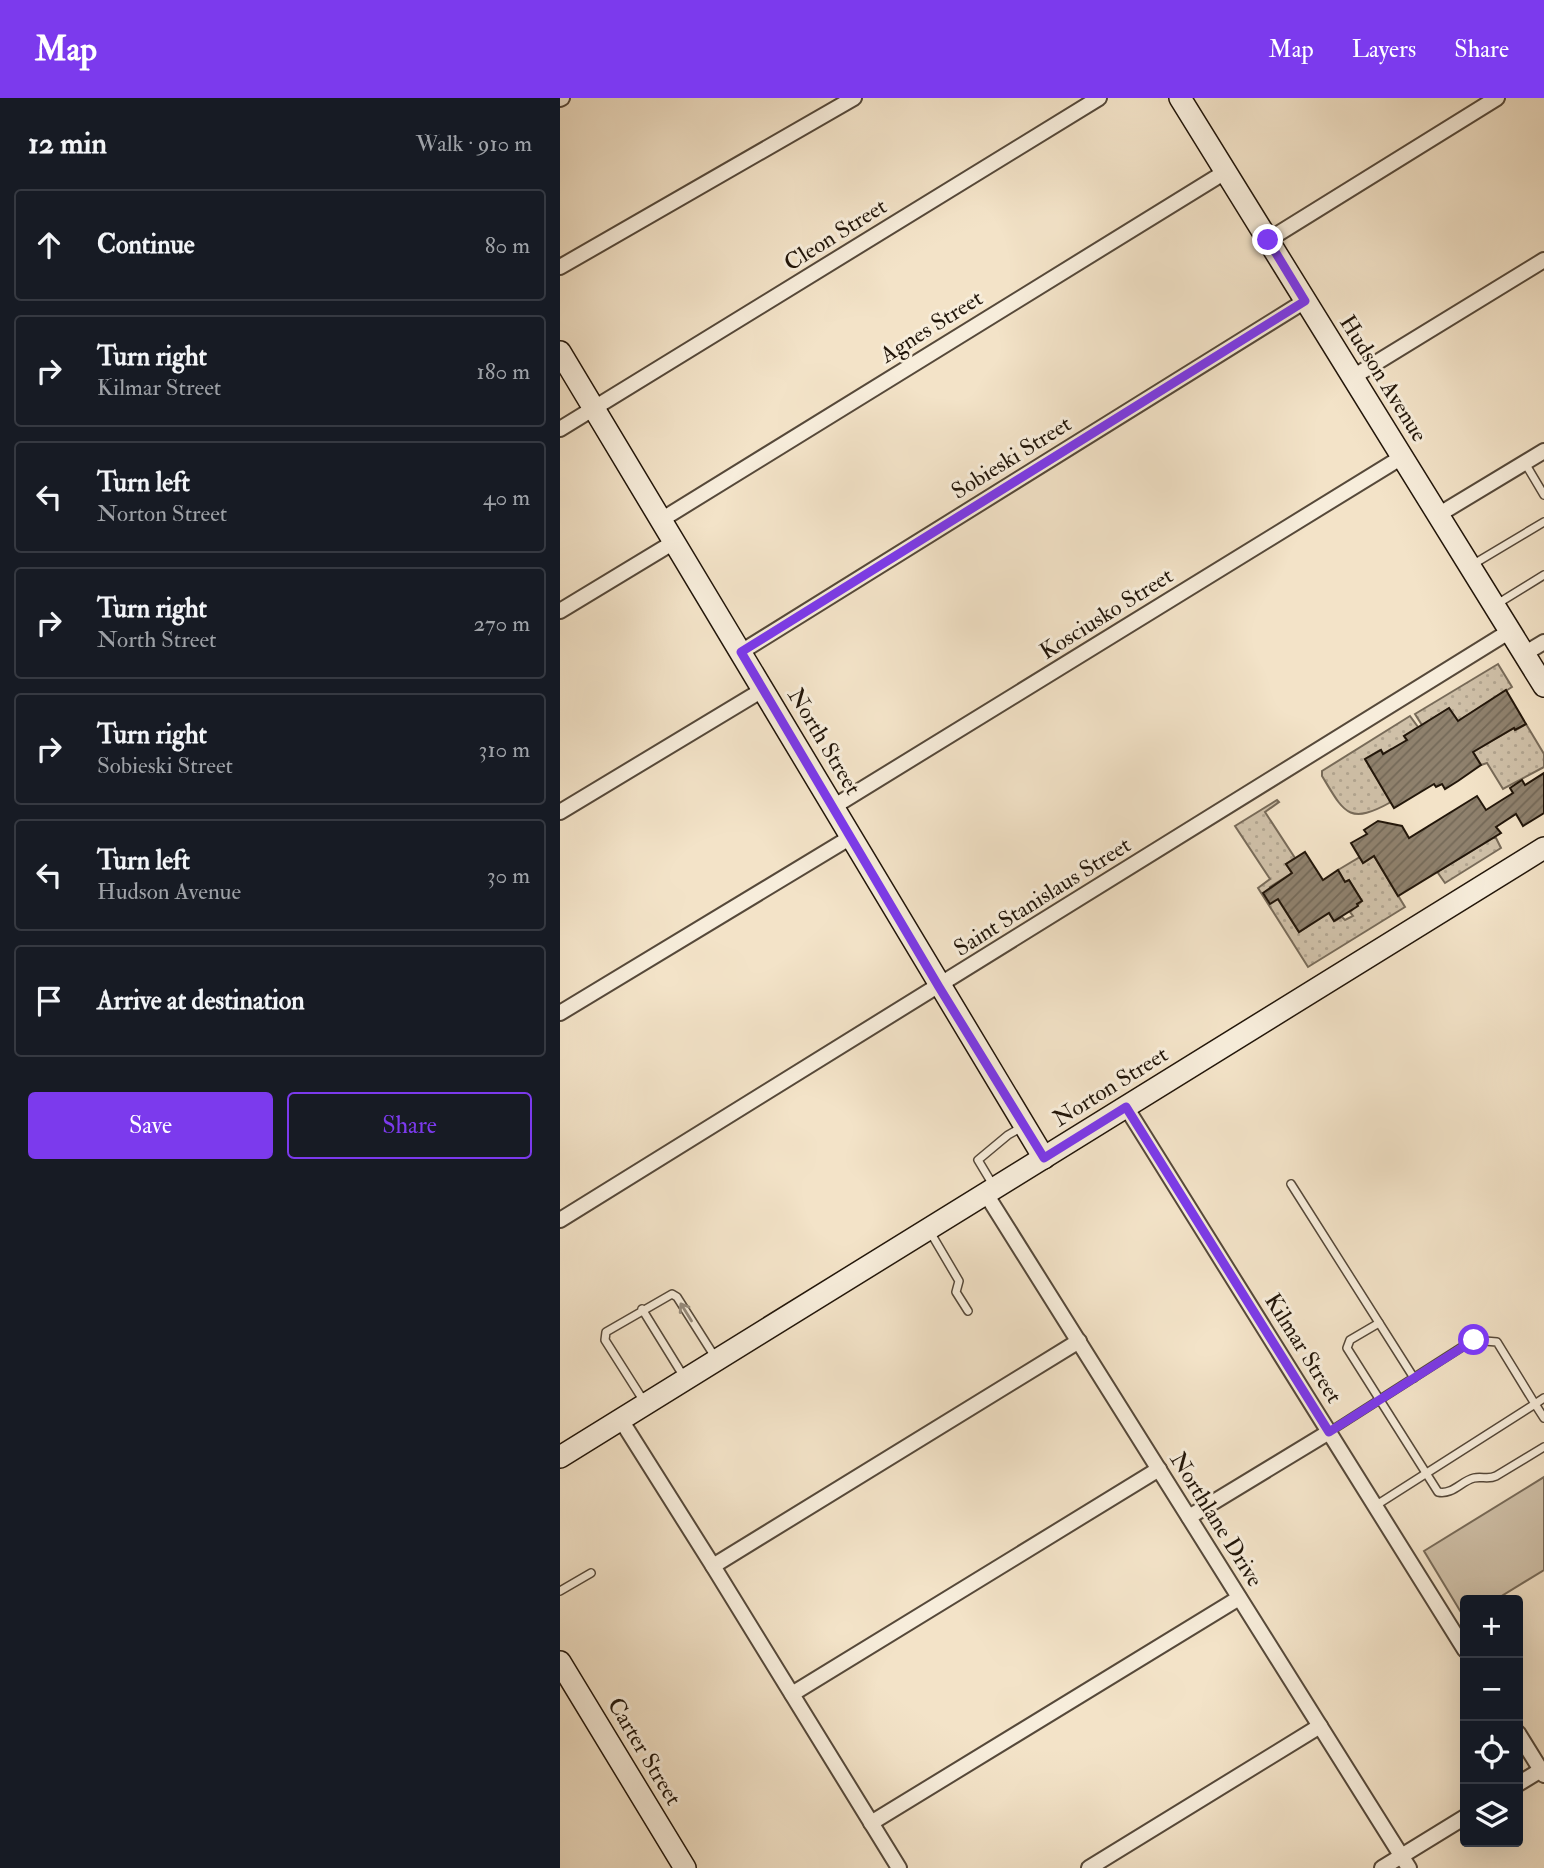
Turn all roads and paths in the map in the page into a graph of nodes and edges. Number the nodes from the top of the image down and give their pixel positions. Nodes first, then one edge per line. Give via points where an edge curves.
1 (854, 98) edge
2 (1099, 98) edge
3 (1180, 98) edge
4 (1497, 98) edge
5 (1225, 172) junction
6 (1268, 240) junction
7 (1544, 260) edge
8 (560, 267) edge
9 (1305, 301) junction
10 (560, 352) edge
11 (1353, 377) junction
12 (595, 409) junction
13 (560, 429) edge
14 (1544, 450) edge
15 (1402, 457) junction
16 (1525, 462) junction
17 (1544, 495) edge
18 (1438, 515) junction
19 (661, 520) junction
20 (1544, 522) edge
21 (674, 542) junction
22 (1470, 566) junction
23 (1544, 575) edge
24 (1494, 606) junction
25 (560, 611) edge
26 (1510, 631) junction
27 (1544, 642) edge
28 (741, 652) junction
29 (1524, 654) junction
30 (1544, 686) edge
31 (764, 689) junction
32 (833, 807) junction
33 (560, 812) edge
34 (851, 837) junction
35 (1544, 848) edge
36 (939, 987) junction
37 (560, 1013) edge
38 (1126, 1107) junction
39 (1024, 1126) junction
40 (1044, 1158) junction
41 (1291, 1184) dead end
42 (991, 1191) junction
43 (560, 1220) edge
44 (929, 1229) junction
45 (642, 1309) junction
46 (968, 1311) dead end
47 (1379, 1323) junction
48 (1079, 1341) junction
49 (717, 1361) junction
50 (1414, 1378) junction
51 (686, 1380) junction
52 (1544, 1398) edge
53 (1379, 1400) junction
54 (646, 1404) junction
55 (1535, 1404) junction
56 (1544, 1418) edge
57 (621, 1420) junction
58 (1329, 1432) junction
59 (1544, 1447) edge
60 (560, 1457) edge
61 (1159, 1469) junction
62 (1425, 1473) junction
63 (1375, 1506) junction
64 (1189, 1517) junction
65 (713, 1566) junction
66 (591, 1573) dead end
67 (560, 1591) edge
68 (1239, 1598) junction
69 (1460, 1642) edge
70 (560, 1662) edge
71 (792, 1694) junction
72 (1320, 1726) junction
73 (1523, 1742) edge
74 (1542, 1773) edge
75 (1523, 1782) edge
76 (1460, 1820) edge
77 (871, 1824) junction
78 (1405, 1862) edge
79 (685, 1868) edge
80 (899, 1868) edge
81 (1090, 1868) edge
82 (1382, 1868) edge

1 - 8 street
2 - 12 street, Cleon Street
3 - 5 main road, Hudson Avenue
4 - 6 street
5 - 6 main road, Hudson Avenue
5 - 19 street, Agnes Street
6 - 9 main road, Hudson Avenue
7 - 11 street
9 - 11 main road, Hudson Avenue
9 - 28 street, Sobieski Street
10 - 12 main road, North Street
11 - 15 main road, Hudson Avenue
12 - 13 street, Cleon Street
12 - 19 main road, North Street
14 - 16 street
15 - 18 main road, Hudson Avenue
15 - 32 street, Kosciusko Street
16 - 17 lane
16 - 18 street
18 - 22 main road, Hudson Avenue
19 - 21 main road, North Street
20 - 22 lane
21 - 25 street
21 - 28 main road, North Street
22 - 24 main road, Hudson Avenue
23 - 24 lane
24 - 26 main road, Hudson Avenue
26 - 29 main road, Hudson Avenue
26 - 36 street, Saint Stanislaus Street
27 - 29 street
28 - 31 main road, North Street
29 - 30 main road, Hudson Avenue
31 - 32 main road, North Street
31 - 33 street
32 - 34 main road, North Street
34 - 36 main road, North Street
34 - 37 street
35 - 38 main road, Norton Street
36 - 39 main road, North Street
36 - 43 street, Saint Stanislaus Street
38 - 40 main road, Norton Street
38 - 58 street, Kilmar Street
39 - 40 main road, North Street
39 - 42 lane via 978,1160
40 - 42 main road, Norton Street
41 - 47 lane
42 - 44 main road, Norton Street
42 - 48 street, Northlane Drive
44 - 46 lane via 959,1281 956,1292
44 - 49 main road, Norton Street
49 -> 45 lane via 674,1295
45 - 51 lane
45 - 54 lane via 604,1337
47 - 50 lane
47 - 53 lane via 1350,1340 1347,1349
48 - 61 street, Northlane Drive
48 - 65 street
49 - 51 main road, Norton Street
50 - 53 lane
50 - 55 lane via 1474,1340 1497,1342
51 - 54 main road, Norton Street
52 - 55 lane
53 - 58 lane
53 - 62 lane
54 - 57 main road, Norton Street
55 - 56 lane
55 - 62 lane
57 - 60 main road, Norton Street
57 - 65 street
58 - 63 street, Kilmar Street
58 - 64 street
59 - 62 lane via 1496,1476 1473,1478 1445,1493 1438,1492
61 - 64 street, Northlane Drive
61 - 71 street
62 - 63 lane
63 - 69 street, Kilmar Street
64 - 68 street, Northlane Drive
65 - 71 street
66 - 67 lane
68 - 72 street, Northlane Drive
68 - 77 street
70 - 79 main road, Carter Street
71 - 77 street
72 - 78 street, Northlane Drive
72 - 81 street
73 - 74 street
74 - 75 street
76 - 78 street
77 - 80 street
78 - 82 street

